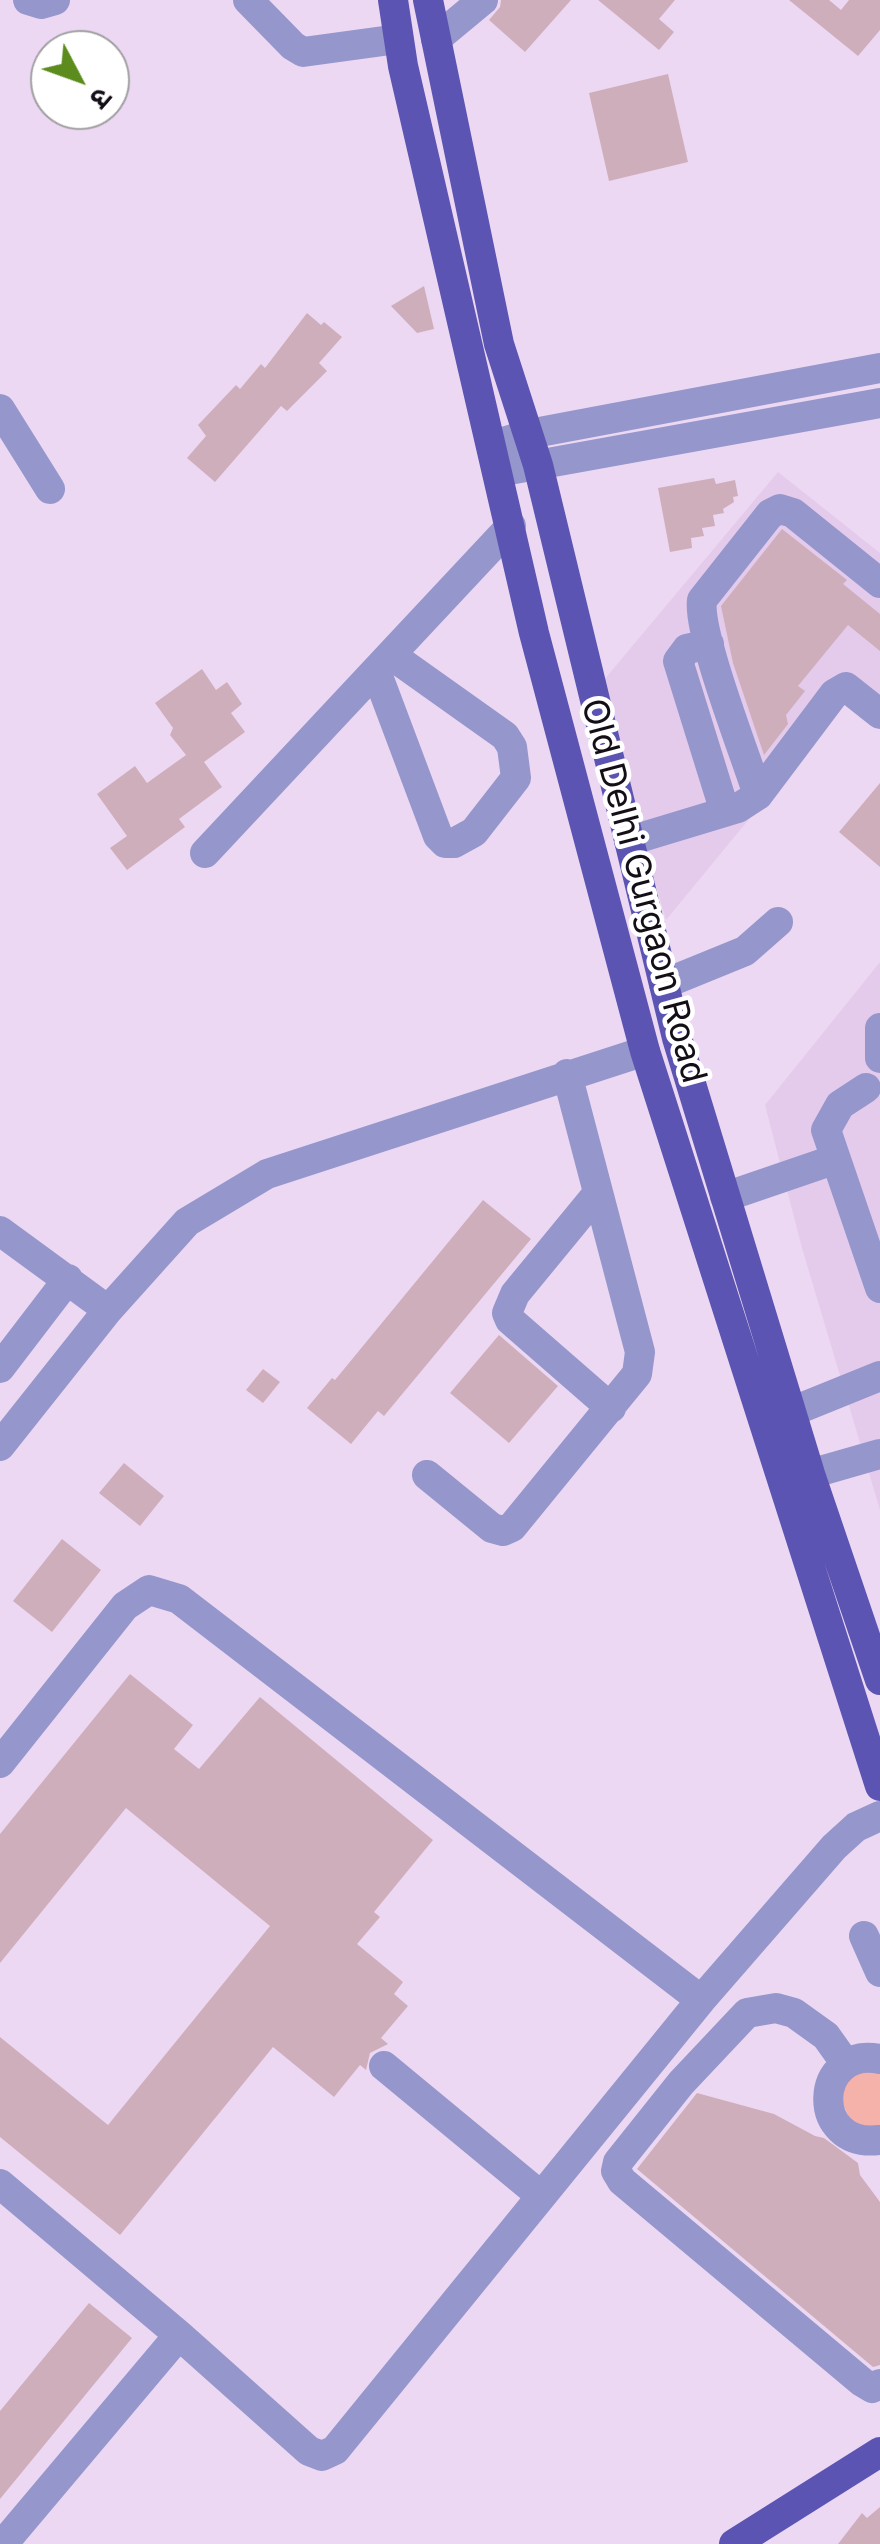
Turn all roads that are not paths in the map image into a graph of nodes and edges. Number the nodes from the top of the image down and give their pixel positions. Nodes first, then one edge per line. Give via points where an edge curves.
1 (28, 0) edge
2 (55, 0) edge
3 (248, 0) edge
4 (393, 0) edge
5 (428, 0) edge
6 (483, 0) edge
7 (398, 39) junction
8 (436, 40) junction
9 (880, 368) edge
10 (880, 403) edge
11 (0, 410) edge
12 (530, 434) junction
13 (496, 458) junction
14 (538, 465) junction
15 (50, 489) dead end
16 (511, 526) junction
17 (880, 583) edge
18 (709, 644) junction
19 (384, 663) junction
20 (880, 714) edge
21 (758, 795) junction
22 (725, 812) junction
23 (629, 841) junction
24 (205, 853) dead end
25 (778, 922) dead end
26 (664, 984) junction
27 (880, 1028) edge
28 (645, 1051) junction
29 (880, 1058) edge
30 (567, 1074) junction
31 (877, 1092) edge
32 (836, 1159) junction
33 (598, 1193) junction
34 (725, 1197) junction
35 (0, 1232) edge
36 (68, 1279) junction
37 (880, 1288) edge
38 (108, 1310) junction
39 (0, 1368) edge
40 (880, 1376) edge
41 (611, 1408) junction
42 (792, 1412) junction
43 (0, 1446) edge
44 (880, 1454) edge
45 (427, 1474) dead end
46 (810, 1474) junction
47 (880, 1680) edge
48 (0, 1763) edge
49 (880, 1786) edge
50 (880, 1816) edge
51 (864, 1936) dead end
52 (880, 1972) edge
53 (700, 2000) junction
54 (880, 2058) edge
55 (846, 2064) junction
56 (384, 2066) dead end
57 (880, 2140) edge
58 (0, 2184) edge
59 (540, 2195) junction
60 (179, 2335) junction
61 (877, 2388) edge
62 (880, 2452) edge
63 (880, 2476) edge
64 (4, 2544) edge
65 (734, 2544) edge
66 (772, 2544) edge

1 - 2 street
3 - 7 street via 302,52
4 - 7 main road, Old Delhi Gurgaon Road
5 - 8 main road, Old Delhi Gurgaon Road
6 - 8 street
7 - 13 main road, Old Delhi Gurgaon Road
8 - 12 main road, Old Delhi Gurgaon Road via 499,344
9 - 12 street
10 - 14 street
11 - 15 street
12 - 13 street
12 - 14 main road, Old Delhi Gurgaon Road
13 - 14 street
13 - 16 main road, Old Delhi Gurgaon Road
14 - 23 main road, Old Delhi Gurgaon Road
16 - 19 street
16 - 28 main road, Old Delhi Gurgaon Road
17 - 18 street via 780,508 702,600
18 - 21 street
18 - 22 street via 686,649 678,661
19 - 19 street via 438,836 445,843 465,839 516,778 512,747 505,736
19 - 24 street
20 - 21 street via 846,687 834,694
21 - 22 street
22 - 23 street
23 - 26 main road, Old Delhi Gurgaon Road
25 - 26 street via 745,951
26 - 34 main road, Old Delhi Gurgaon Road
27 - 29 street
28 - 30 street
28 - 49 main road, Old Delhi Gurgaon Road
30 - 33 street
30 - 38 street via 267,1174 187,1222
31 - 32 street via 840,1104 831,1117 826,1130
32 - 34 street
32 - 37 street
33 - 41 street via 640,1352 637,1374
33 - 41 street via 515,1294 507,1313
34 - 42 main road, Old Delhi Gurgaon Road
35 - 36 street
36 - 38 street
36 - 39 street
38 - 43 street
40 - 42 street
41 - 45 street via 522,1519 503,1530
42 - 46 main road, Old Delhi Gurgaon Road
44 - 46 street
46 - 47 main road, Old Delhi Gurgaon Road
48 - 53 street via 125,1606 149,1590 178,1599
50 - 53 street via 856,1826 834,1847
51 - 52 street
53 - 59 street
54 - 55 street
55 - 57 street via 827,2092 828,2110 850,2137
55 - 61 street via 826,2036 794,2013 746,2013 681,2082 616,2171
56 - 59 street
58 - 60 street
59 - 60 street via 335,2450 322,2456
60 - 64 street
62 - 65 main road
63 - 66 main road

